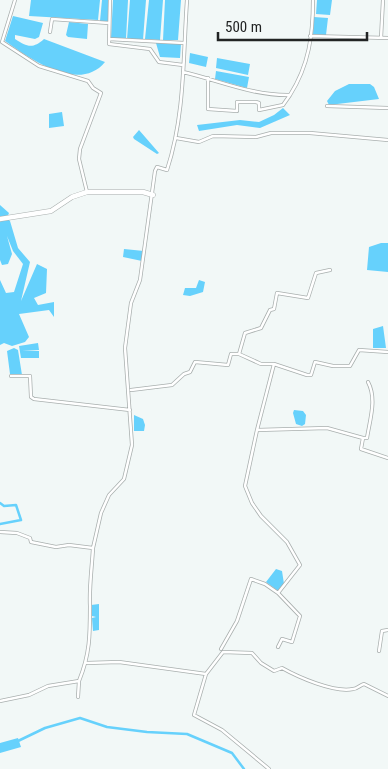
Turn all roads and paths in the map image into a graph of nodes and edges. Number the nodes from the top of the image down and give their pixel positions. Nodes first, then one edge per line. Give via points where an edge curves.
1 (15, 0) edge
2 (110, 0) edge
3 (187, 0) edge
4 (313, 0) edge
5 (383, 0) edge
6 (109, 23) junction
7 (50, 32) dead end
8 (310, 36) junction
9 (381, 38) junction
10 (388, 38) edge
11 (109, 39) junction
12 (184, 43) junction
13 (183, 65) junction
14 (182, 72) junction
15 (208, 78) junction
16 (290, 95) junction
17 (327, 106) dead end
18 (388, 108) edge
19 (176, 138) junction
20 (388, 140) edge
21 (87, 192) junction
22 (153, 195) junction
23 (0, 219) edge
24 (330, 270) dead end
25 (388, 352) edge
26 (240, 354) junction
27 (274, 364) junction
28 (11, 376) dead end
29 (368, 382) dead end
30 (131, 390) dead end
31 (130, 410) junction
32 (257, 430) junction
33 (363, 438) junction
34 (388, 458) edge
35 (0, 532) edge
36 (93, 548) junction
37 (278, 593) junction
38 (388, 630) edge
39 (278, 647) dead end
40 (221, 649) dead end
41 (379, 651) dead end
42 (87, 663) junction
43 (206, 674) junction
44 (79, 682) junction
45 (388, 696) edge
46 (78, 697) dead end
47 (0, 701) edge
48 (269, 769) edge

1 - 21 street via 2,42 39,66 88,81 101,93 80,149 79,160
2 - 6 street
3 - 12 street
4 - 8 street
5 - 9 street
6 - 7 street via 52,19
6 - 11 street
8 - 9 street
8 - 16 street via 307,65
9 - 10 street
11 - 12 street
11 - 13 street via 110,45 150,49 159,62
12 - 13 street
13 - 14 street
14 - 15 street
14 - 19 street
15 - 16 street via 277,95
15 - 16 street via 208,109 237,111 237,102 259,102 259,110 283,105
17 - 18 street
19 - 20 street via 200,142 213,136 302,133
19 - 22 street via 167,170 157,167 155,171
21 - 22 street via 143,192
21 - 23 street via 51,210
22 - 31 street via 140,280 131,304 125,348
24 - 26 street via 316,273 308,298 277,293 274,308 261,328 245,334
25 - 27 street via 359,350 350,366 315,362 312,374 297,373
26 - 27 street via 261,364
26 - 30 street via 230,354 228,365 195,362 190,372 172,385
27 - 32 street
28 - 31 street via 30,376 34,399
29 - 33 street via 373,399 366,438
31 - 36 street via 130,457 124,478 109,494
32 - 33 street via 327,428
32 - 37 street via 245,486 261,516 287,542 300,565
33 - 34 street via 361,449
35 - 36 street via 17,533 44,546
36 - 42 street
37 - 39 street via 300,616 292,642 282,638
37 - 40 street via 251,579 237,621
38 - 41 street via 382,631
42 - 43 street via 119,662
42 - 44 street
43 - 45 street via 222,652 252,653 274,672 282,668 314,684 342,688 355,689 364,684
43 - 48 street via 194,715 222,730
44 - 46 street
44 - 47 street via 48,686 30,695

